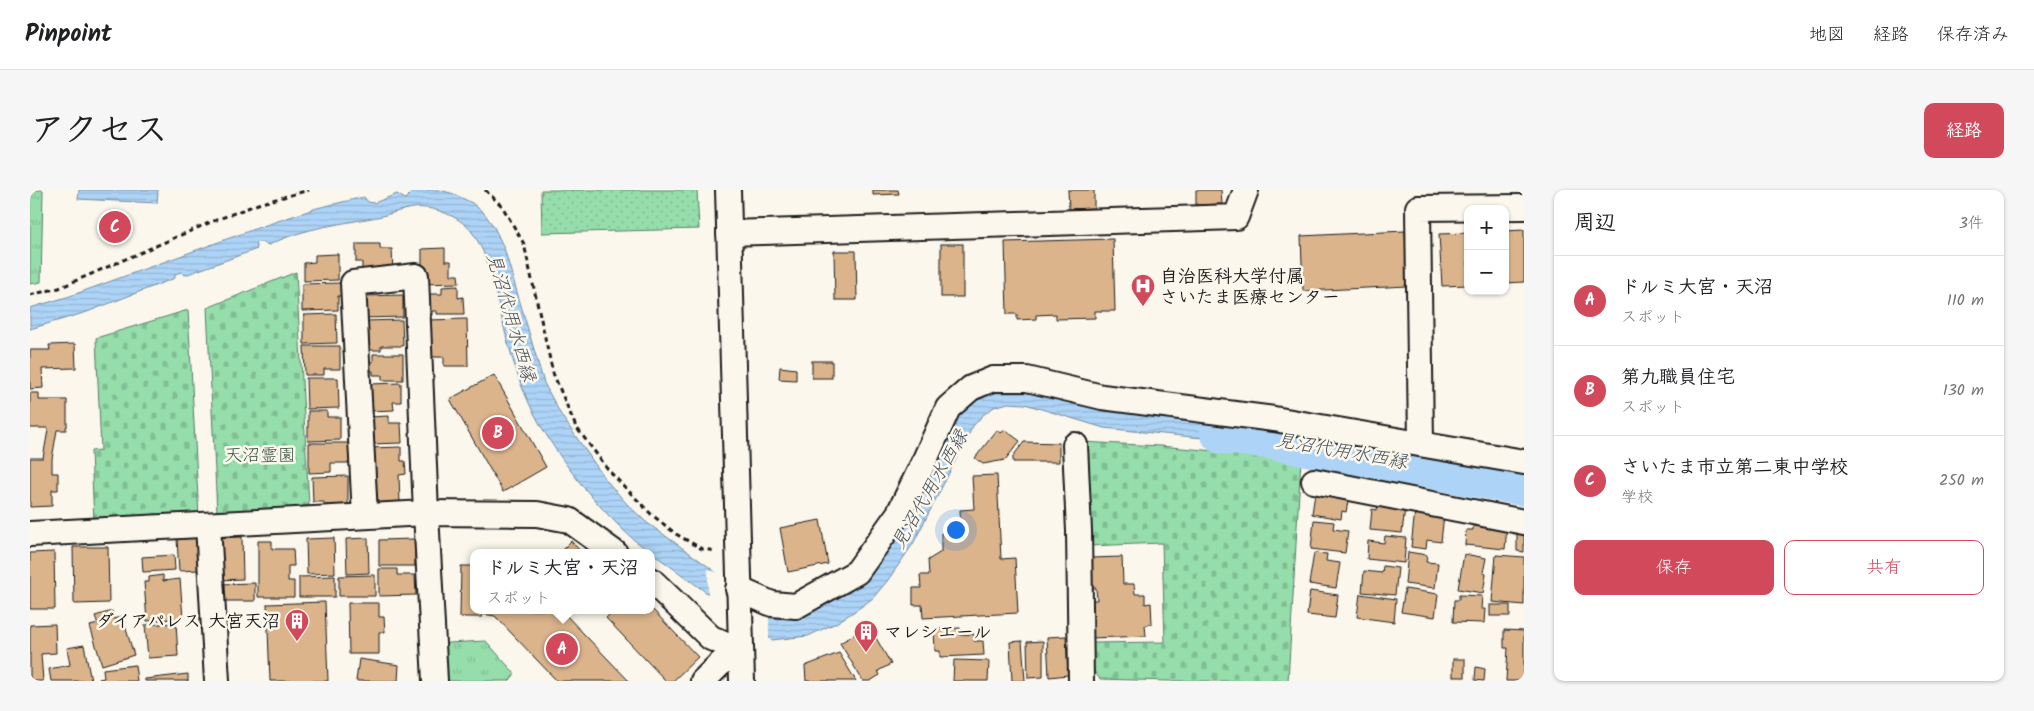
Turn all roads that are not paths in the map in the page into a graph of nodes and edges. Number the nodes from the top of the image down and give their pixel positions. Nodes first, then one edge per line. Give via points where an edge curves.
1 (728, 190) edge
2 (1246, 190) edge
3 (1524, 207) edge
4 (729, 233) junction
5 (1421, 444) junction
6 (1075, 446) dead end
7 (1524, 462) edge
8 (1314, 481) dead end
9 (426, 513) junction
10 (365, 516) junction
11 (1524, 522) edge
12 (208, 525) junction
13 (30, 534) edge
14 (610, 549) edge
15 (655, 584) edge
16 (738, 585) junction
17 (740, 643) junction
18 (217, 681) edge
19 (435, 681) edge
20 (703, 681) edge
21 (742, 681) edge
22 (1081, 681) edge

1 - 4 street
2 - 4 street via 1236,217
3 - 5 street via 1418,208
4 - 16 street
5 - 7 street
5 - 16 street via 1274,419 1102,397 1027,379 993,379 971,388 948,408 899,513 857,572 796,606 772,604
6 - 22 street
8 - 11 street
9 - 10 street
9 - 10 street via 416,276 353,283
9 - 14 street via 537,514 570,520
9 - 19 street
10 - 12 street
12 - 13 street
12 - 18 street
15 - 17 street via 711,638
16 - 17 street
17 - 20 street
17 - 21 street

